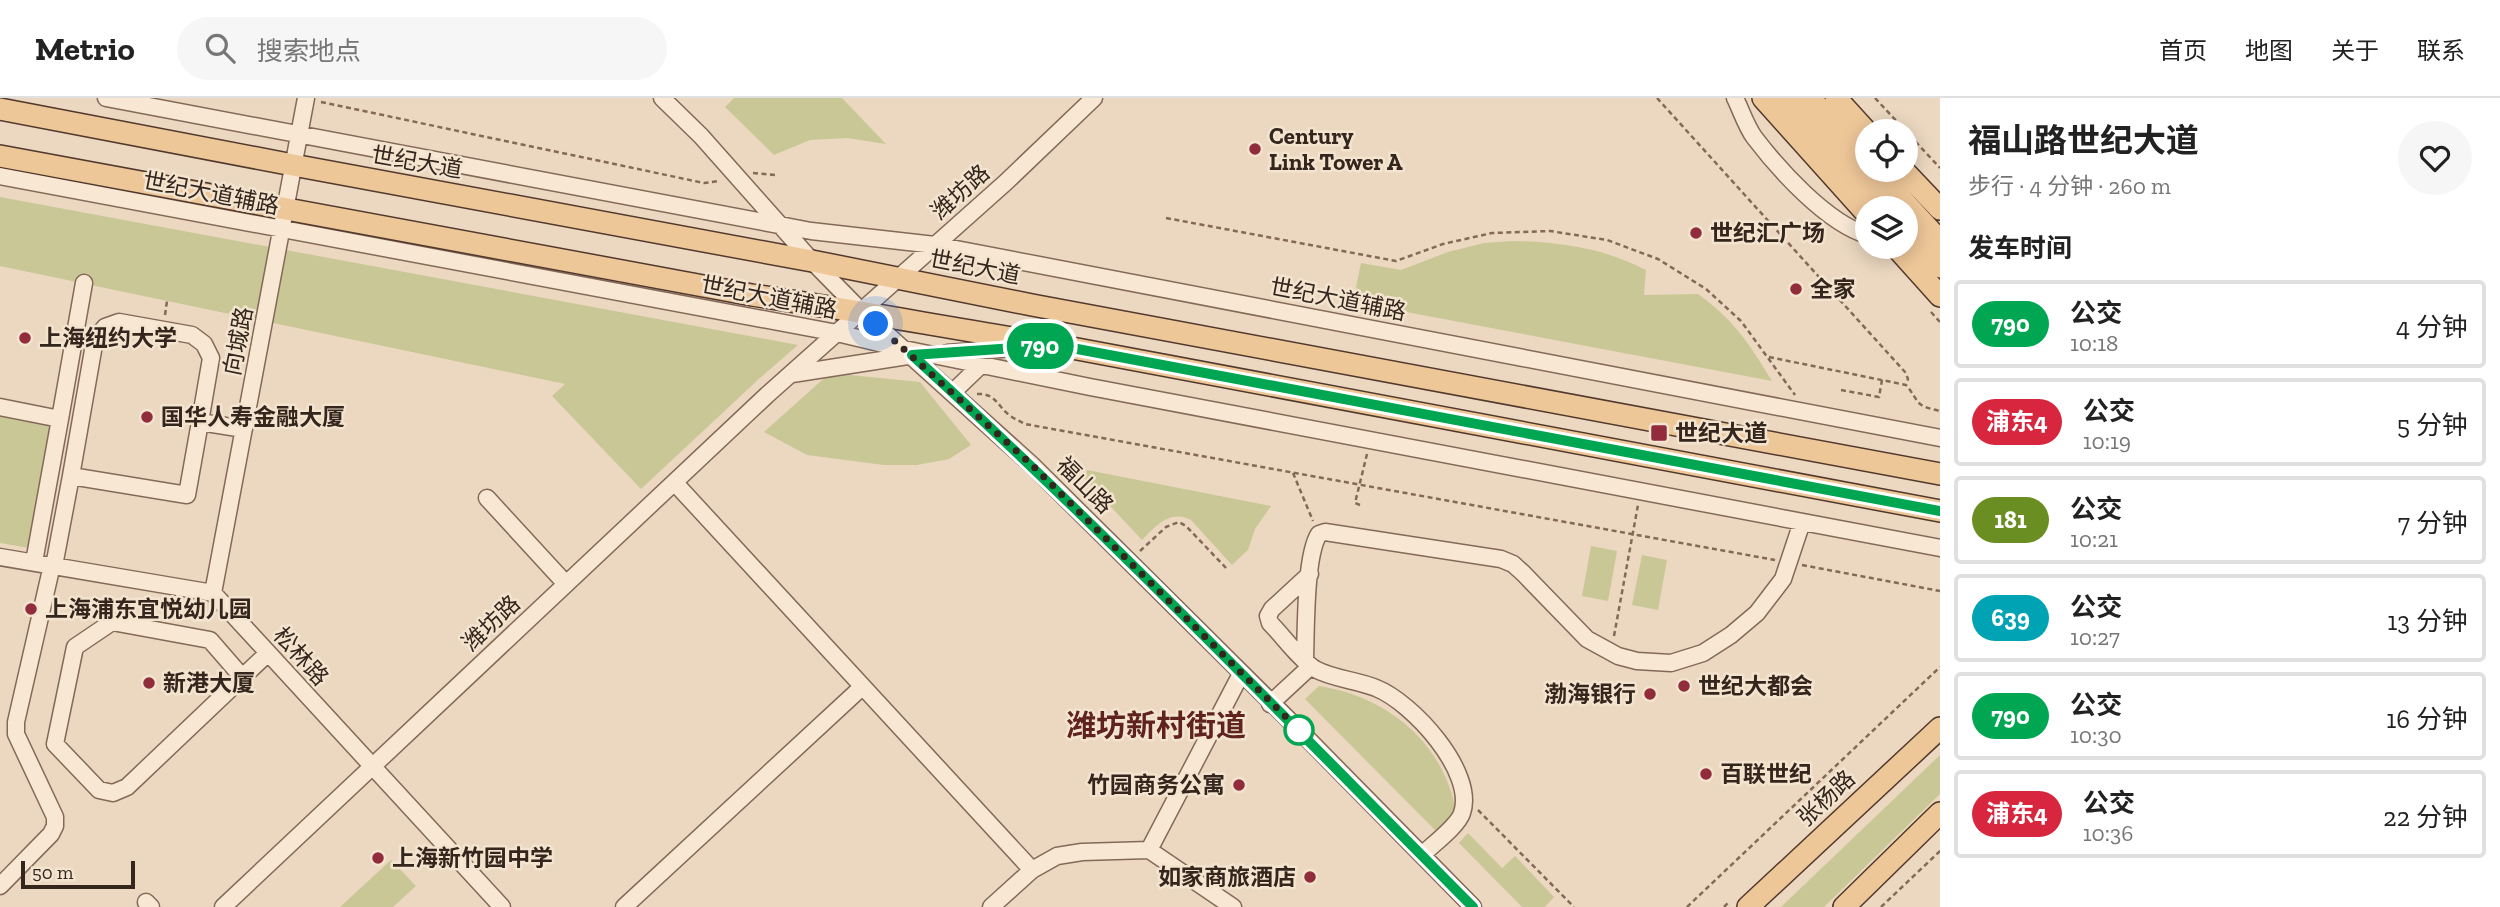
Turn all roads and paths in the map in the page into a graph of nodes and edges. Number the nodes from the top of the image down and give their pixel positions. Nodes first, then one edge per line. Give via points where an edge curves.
1 (106, 98) edge
2 (306, 98) edge
3 (662, 98) edge
4 (1094, 98) edge
5 (1657, 98) edge
6 (1735, 98) edge
7 (1763, 98) edge
8 (1786, 98) edge
9 (1810, 98) edge
10 (1836, 98) edge
11 (1875, 98) edge
12 (0, 109) edge
13 (1855, 119) edge
14 (299, 134) junction
15 (1855, 148) edge
16 (0, 156) edge
17 (293, 165) junction
18 (1940, 168) edge
19 (732, 171) junction
20 (775, 175) dead end
21 (0, 176) edge
22 (1886, 182) edge
23 (1914, 182) edge
24 (1875, 196) edge
25 (1855, 201) edge
26 (1940, 209) edge
27 (1166, 218) dead end
28 (284, 220) junction
29 (780, 225) junction
30 (1855, 228) edge
31 (1940, 241) edge
32 (1918, 243) edge
33 (935, 245) junction
34 (1907, 259) edge
35 (812, 261) junction
36 (1940, 267) edge
37 (898, 278) junction
38 (84, 284) dead end
39 (1940, 296) edge
40 (861, 311) junction
41 (837, 333) junction
42 (1056, 345) junction
43 (915, 353) junction
44 (1769, 357) junction
45 (981, 365) junction
46 (792, 374) junction
47 (1882, 380) junction
48 (1906, 385) junction
49 (1840, 390) dead end
50 (953, 392) junction
51 (976, 394) dead end
52 (0, 407) edge
53 (1940, 411) edge
54 (1806, 412) junction
55 (60, 419) junction
56 (200, 422) junction
57 (244, 429) junction
58 (1940, 438) edge
59 (1370, 440) junction
60 (1293, 473) junction
61 (1940, 474) edge
62 (71, 476) junction
63 (675, 484) junction
64 (1360, 484) junction
65 (1641, 492) junction
66 (487, 498) dead end
67 (1360, 505) dead end
68 (1940, 511) edge
69 (1802, 522) junction
70 (1319, 534) junction
71 (1633, 534) junction
72 (1940, 548) edge
73 (0, 556) edge
74 (1128, 561) junction
75 (34, 562) junction
76 (1790, 562) junction
77 (53, 566) junction
78 (1226, 568) dead end
79 (1310, 574) junction
80 (566, 584) junction
81 (1940, 591) edge
82 (213, 593) junction
83 (268, 653) junction
84 (1611, 653) junction
85 (1308, 662) junction
86 (1940, 667) edge
87 (1241, 674) junction
88 (243, 678) junction
89 (862, 687) junction
90 (1270, 704) junction
91 (1940, 728) edge
92 (372, 768) junction
93 (1464, 805) junction
94 (1940, 813) edge
95 (1149, 850) junction
96 (1940, 851) edge
97 (1422, 855) junction
98 (1032, 870) junction
99 (0, 886) edge
100 (223, 907) edge
101 (502, 907) edge
102 (624, 907) edge
103 (991, 907) edge
104 (1233, 907) edge
105 (1474, 907) edge
106 (1574, 907) edge
107 (1687, 907) edge
108 (1748, 907) edge
109 (1844, 907) edge
110 (1881, 907) edge

1 - 14 street, 世纪大道辅路
2 - 14 street, 向城路
2 - 19 path via 704,183 719,181
3 - 19 street, 福山路
4 - 33 street, 潍坊路
5 - 48 path via 1905,372
6 - 30 street via 1753,135 1809,198
7 - 25 main road
8 - 24 main road
9 - 15 main road
10 - 13 main road
11 - 18 path
12 - 17 main road, 世纪大道
14 - 17 street, 向城路
14 - 29 street, 世纪大道辅路
16 - 28 main road
17 - 28 street, 向城路
17 - 35 main road, 世纪大道
19 - 20 path
19 - 29 street, 福山路
21 - 28 street, 世纪大道辅路
22 - 31 main road
23 - 26 main road
27 - 44 path via 1396,261 1492,233 1550,231 1607,240 1658,259 1706,289 1741,321
28 - 40 main road
28 - 41 street, 世纪大道辅路
28 - 57 street, 向城路
29 - 33 street, 世纪大道辅路
29 - 35 street, 福山路
32 - 36 main road
33 - 37 street, 潍坊路
33 - 54 street, 世纪大道辅路
34 - 39 main road
35 - 37 main road, 世纪大道
35 - 40 street, 福山路
37 - 40 street, 潍坊路
37 - 61 main road, 世纪大道
38 - 55 street
40 - 41 street, 潍坊路
40 - 42 main road
40 - 43 street, 福山路
41 - 43 street, 世纪大道辅路
41 - 46 street, 潍坊路
42 - 43 street
42 - 68 main road
43 - 45 street, 世纪大道辅路
43 - 46 street
43 - 50 street, 福山路
44 - 47 path
44 - 54 path
45 - 50 street
45 - 59 street, 世纪大道辅路
46 - 63 street, 潍坊路
47 - 48 path
47 - 49 path via 1879,397
48 - 53 path via 1916,402
50 - 74 street, 福山路
51 - 60 path via 986,393 1025,424
52 - 55 street
54 - 58 street, 世纪大道辅路
55 - 75 street
56 - 57 street
56 - 62 street via 187,495
56 - 62 street via 211,358 204,344 192,335 119,322 105,327 95,339
57 - 82 street, 向城路
59 - 64 path
59 - 65 street, 世纪大道辅路
60 - 64 path
60 - 70 path
62 - 77 street
63 - 80 street, 潍坊路
63 - 89 street
64 - 67 path via 1355,503
64 - 71 path
65 - 69 street, 世纪大道辅路
65 - 71 path
66 - 80 street
69 - 72 street, 世纪大道辅路
69 - 76 street
70 - 79 street
70 - 84 street via 1501,559 1513,564 1574,628
71 - 76 path
71 - 84 path
73 - 75 street
74 - 78 path via 1166,527 1180,522
74 - 87 street, 福山路
75 - 77 street
76 - 81 path
76 - 84 street via 1776,591 1757,613 1703,653 1680,662 1653,663
77 - 82 street
77 - 99 street via 16,734 55,817 55,826
79 - 85 street
79 - 85 street via 1268,616
80 - 92 street, 潍坊路
82 - 83 street, 松林路
83 - 88 street
83 - 92 street, 松林路
85 - 90 street
85 - 93 street via 1317,670 1377,688 1422,721 1454,768
86 - 107 path
87 - 90 street, 福山路
87 - 95 street
88 - 88 street via 127,787 113,793 99,790 55,744 75,647 112,622 210,640
89 - 98 street
89 - 102 street
90 - 97 street, 福山路
91 - 108 main road, 张杨路
92 - 100 street, 潍坊路
92 - 101 street, 松林路
93 - 97 street via 1461,817
93 - 106 path via 1477,809
94 - 109 main road
95 - 98 street via 1057,856
95 - 104 street
96 - 110 path
97 - 105 street, 福山路
98 - 103 street

